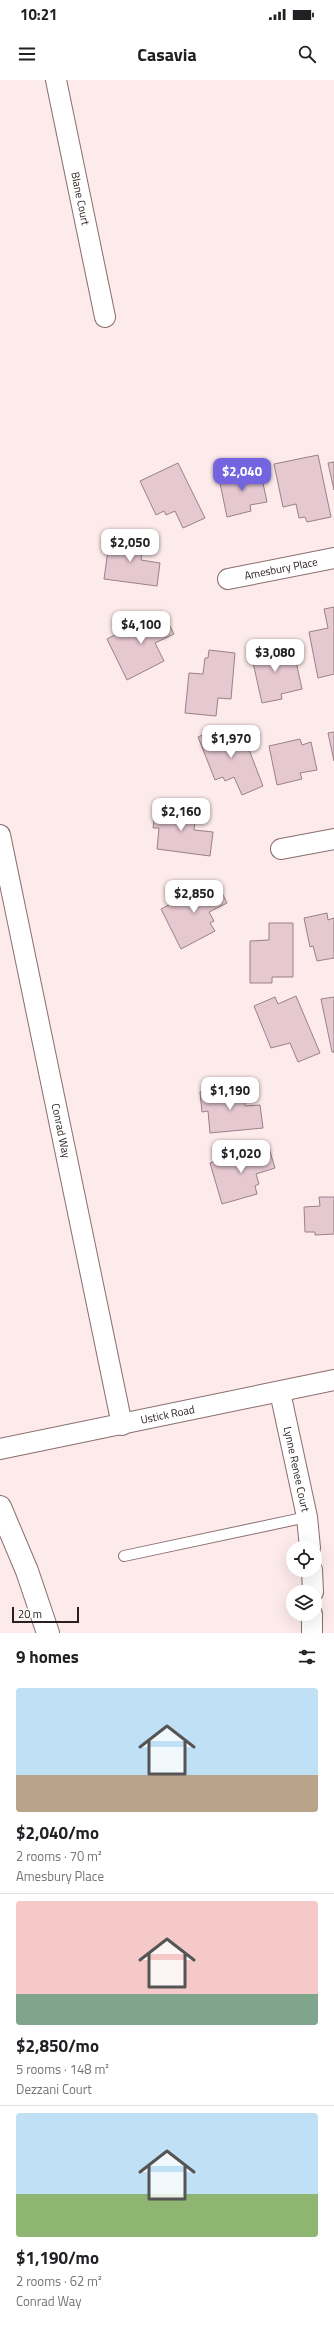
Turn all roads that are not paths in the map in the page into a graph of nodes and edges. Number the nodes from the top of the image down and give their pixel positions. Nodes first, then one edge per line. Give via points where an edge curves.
1 (56, 80) edge
2 (105, 316) dead end
3 (334, 558) edge
4 (228, 579) dead end
5 (0, 836) edge
6 (334, 839) edge
7 (281, 849) dead end
8 (5, 888) edge
9 (334, 1380) edge
10 (280, 1392) junction
11 (122, 1425) junction
12 (0, 1449) edge
13 (0, 1507) edge
14 (307, 1517) junction
15 (309, 1541) edge
16 (124, 1556) dead end
17 (312, 1621) edge
18 (48, 1633) edge
19 (312, 1633) edge

1 - 2 street, Blane Court
3 - 4 street, Amesbury Place
5 - 8 street, Conrad Way
6 - 7 street
8 - 11 street, Conrad Way
9 - 10 street, Ustick Road
10 - 11 street, Ustick Road
10 - 14 street, Lynne Renee Court
11 - 12 street, Ustick Road
13 - 18 main road via 27,1571
14 - 15 street, Lynne Renee Court
14 - 16 lane
17 - 19 street

